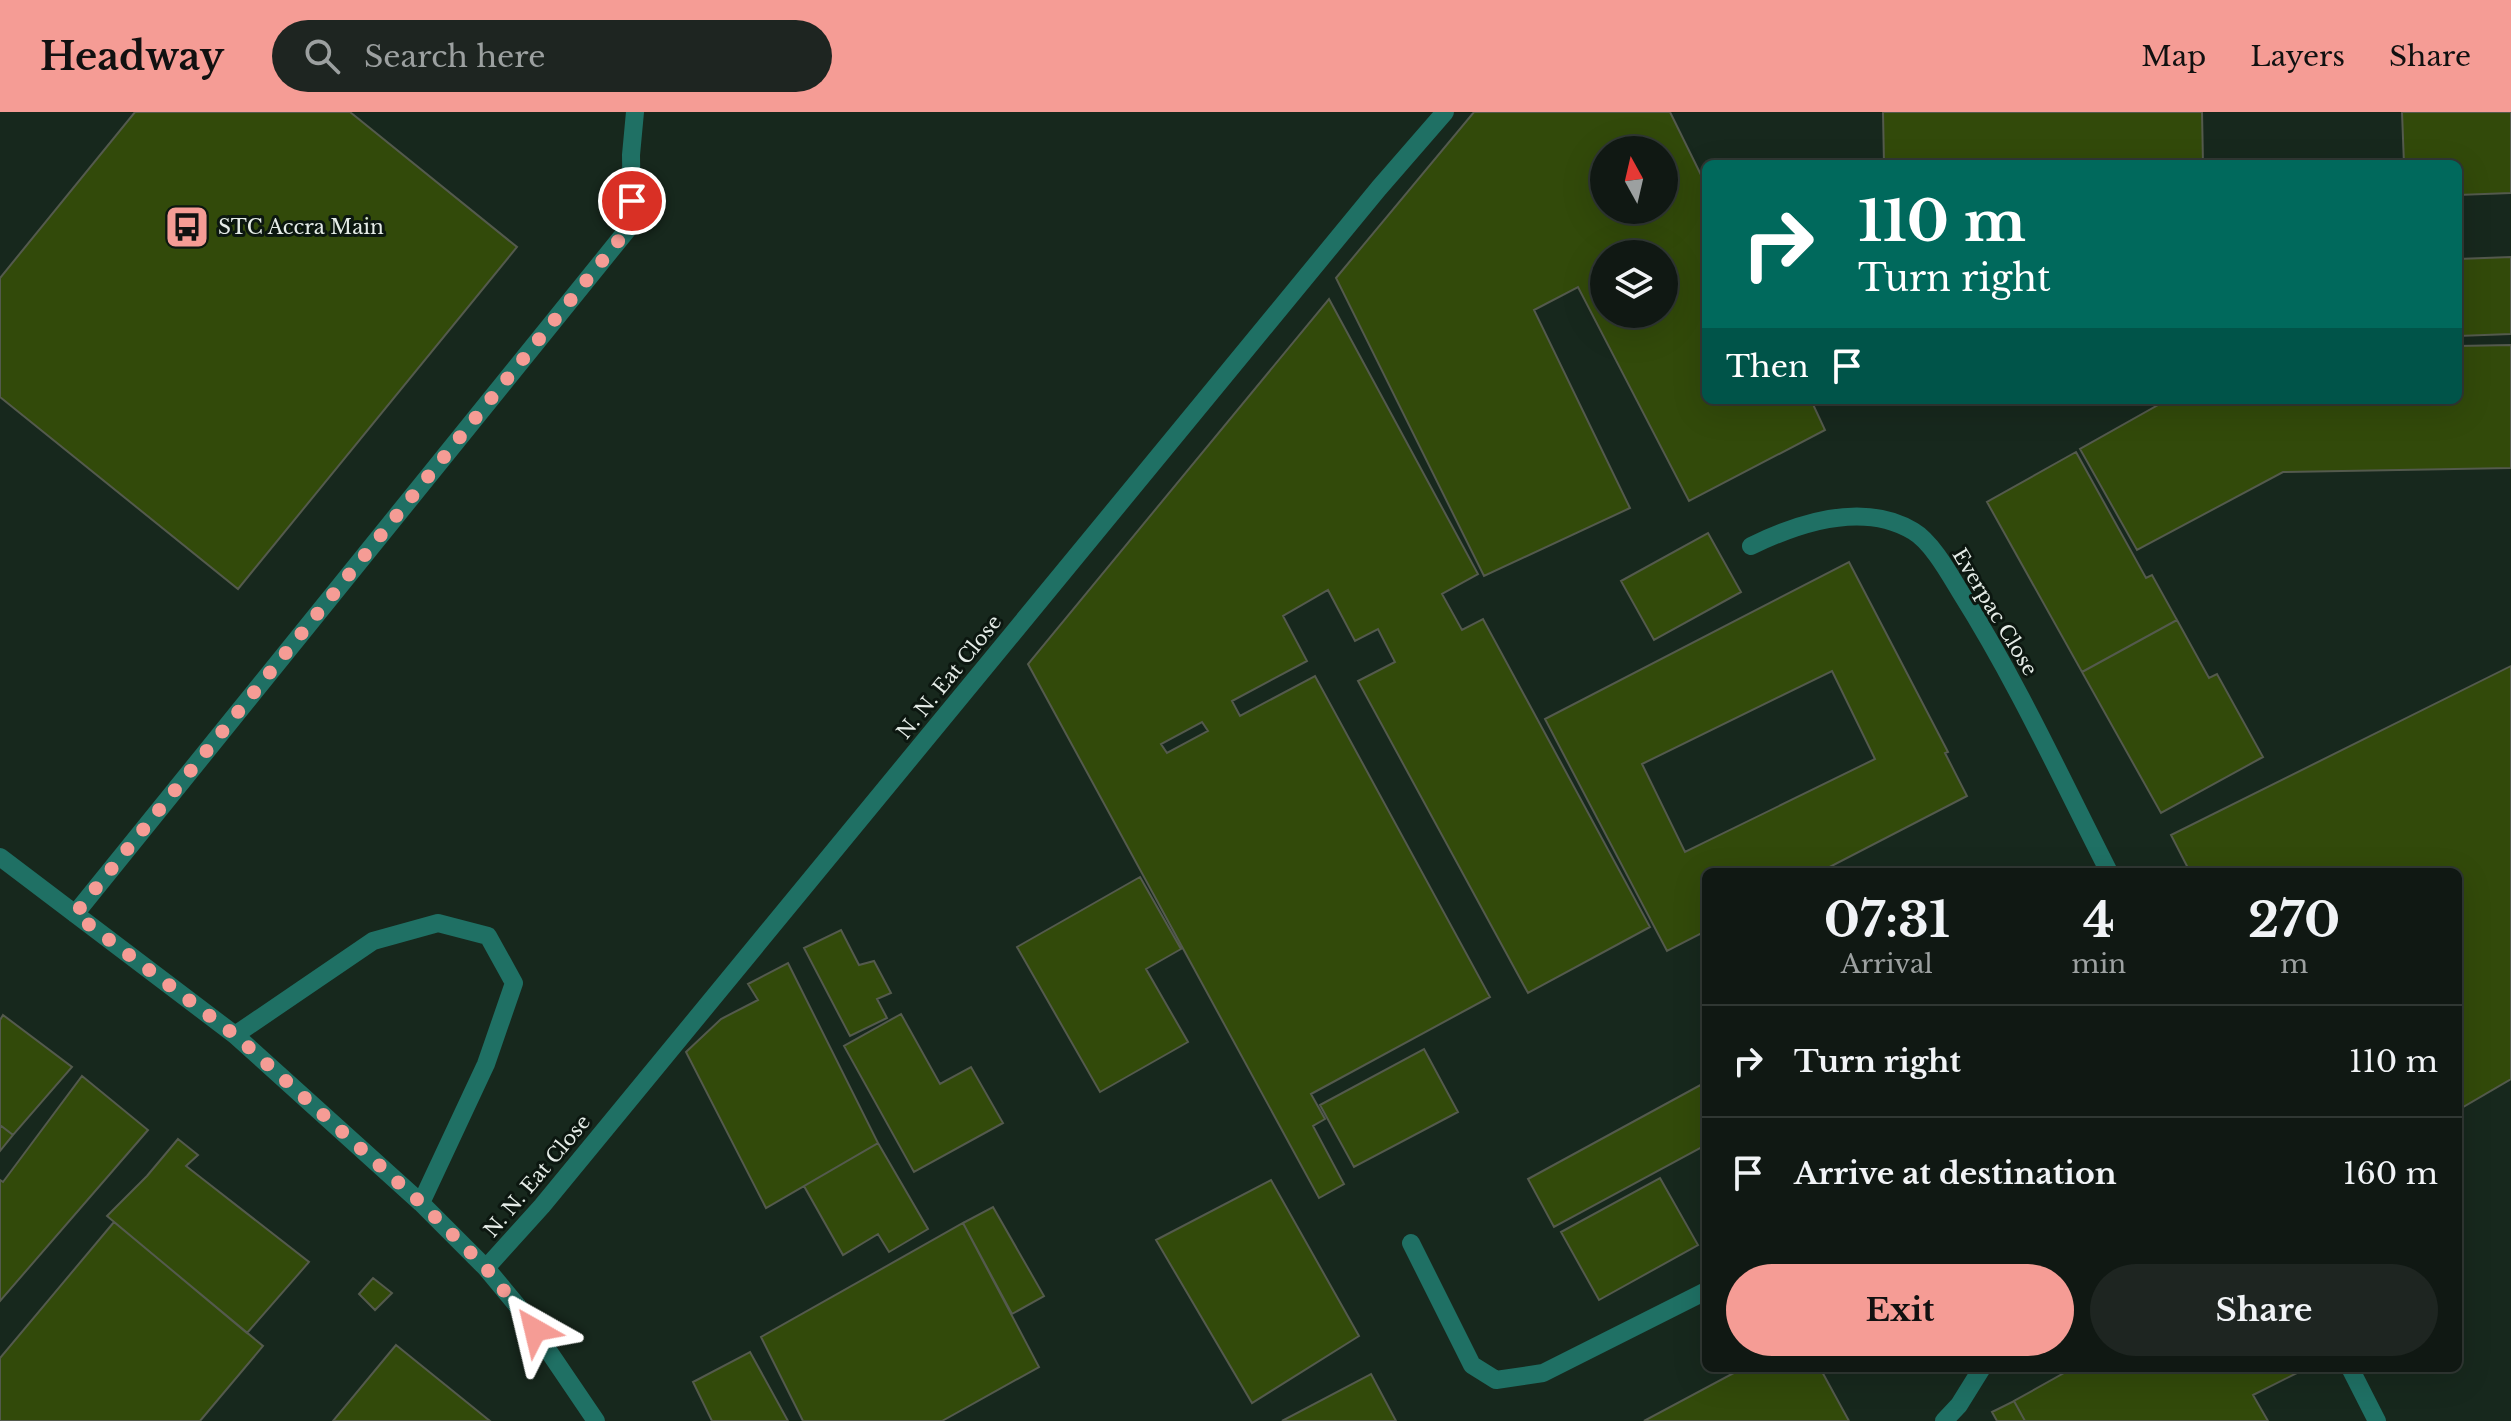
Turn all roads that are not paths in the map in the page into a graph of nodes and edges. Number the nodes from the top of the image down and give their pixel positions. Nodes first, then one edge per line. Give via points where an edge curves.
1 (635, 112) edge
2 (1445, 112) edge
3 (1751, 546) dead end
4 (0, 857) edge
5 (2107, 868) edge
6 (75, 914) junction
7 (235, 1035) junction
8 (421, 1203) junction
9 (1411, 1243) dead end
10 (486, 1268) junction
11 (1702, 1293) edge
12 (1980, 1372) edge
13 (2352, 1372) edge
14 (596, 1421) edge
15 (1944, 1421) edge
16 (2377, 1421) edge

1 - 6 lane via 632,224
2 - 10 lane, N. N. Eat Close
3 - 5 lane, Everpac Close via 1818,520 1858,517 1889,521 1915,532 1943,564 1985,630
4 - 6 lane
6 - 7 lane
7 - 8 lane
7 - 8 lane via 373,941 438,923 488,936 514,983 486,1064
8 - 10 lane
9 - 11 lane via 1472,1365 1496,1380 1543,1373
10 - 14 lane
12 - 15 lane
13 - 16 lane

